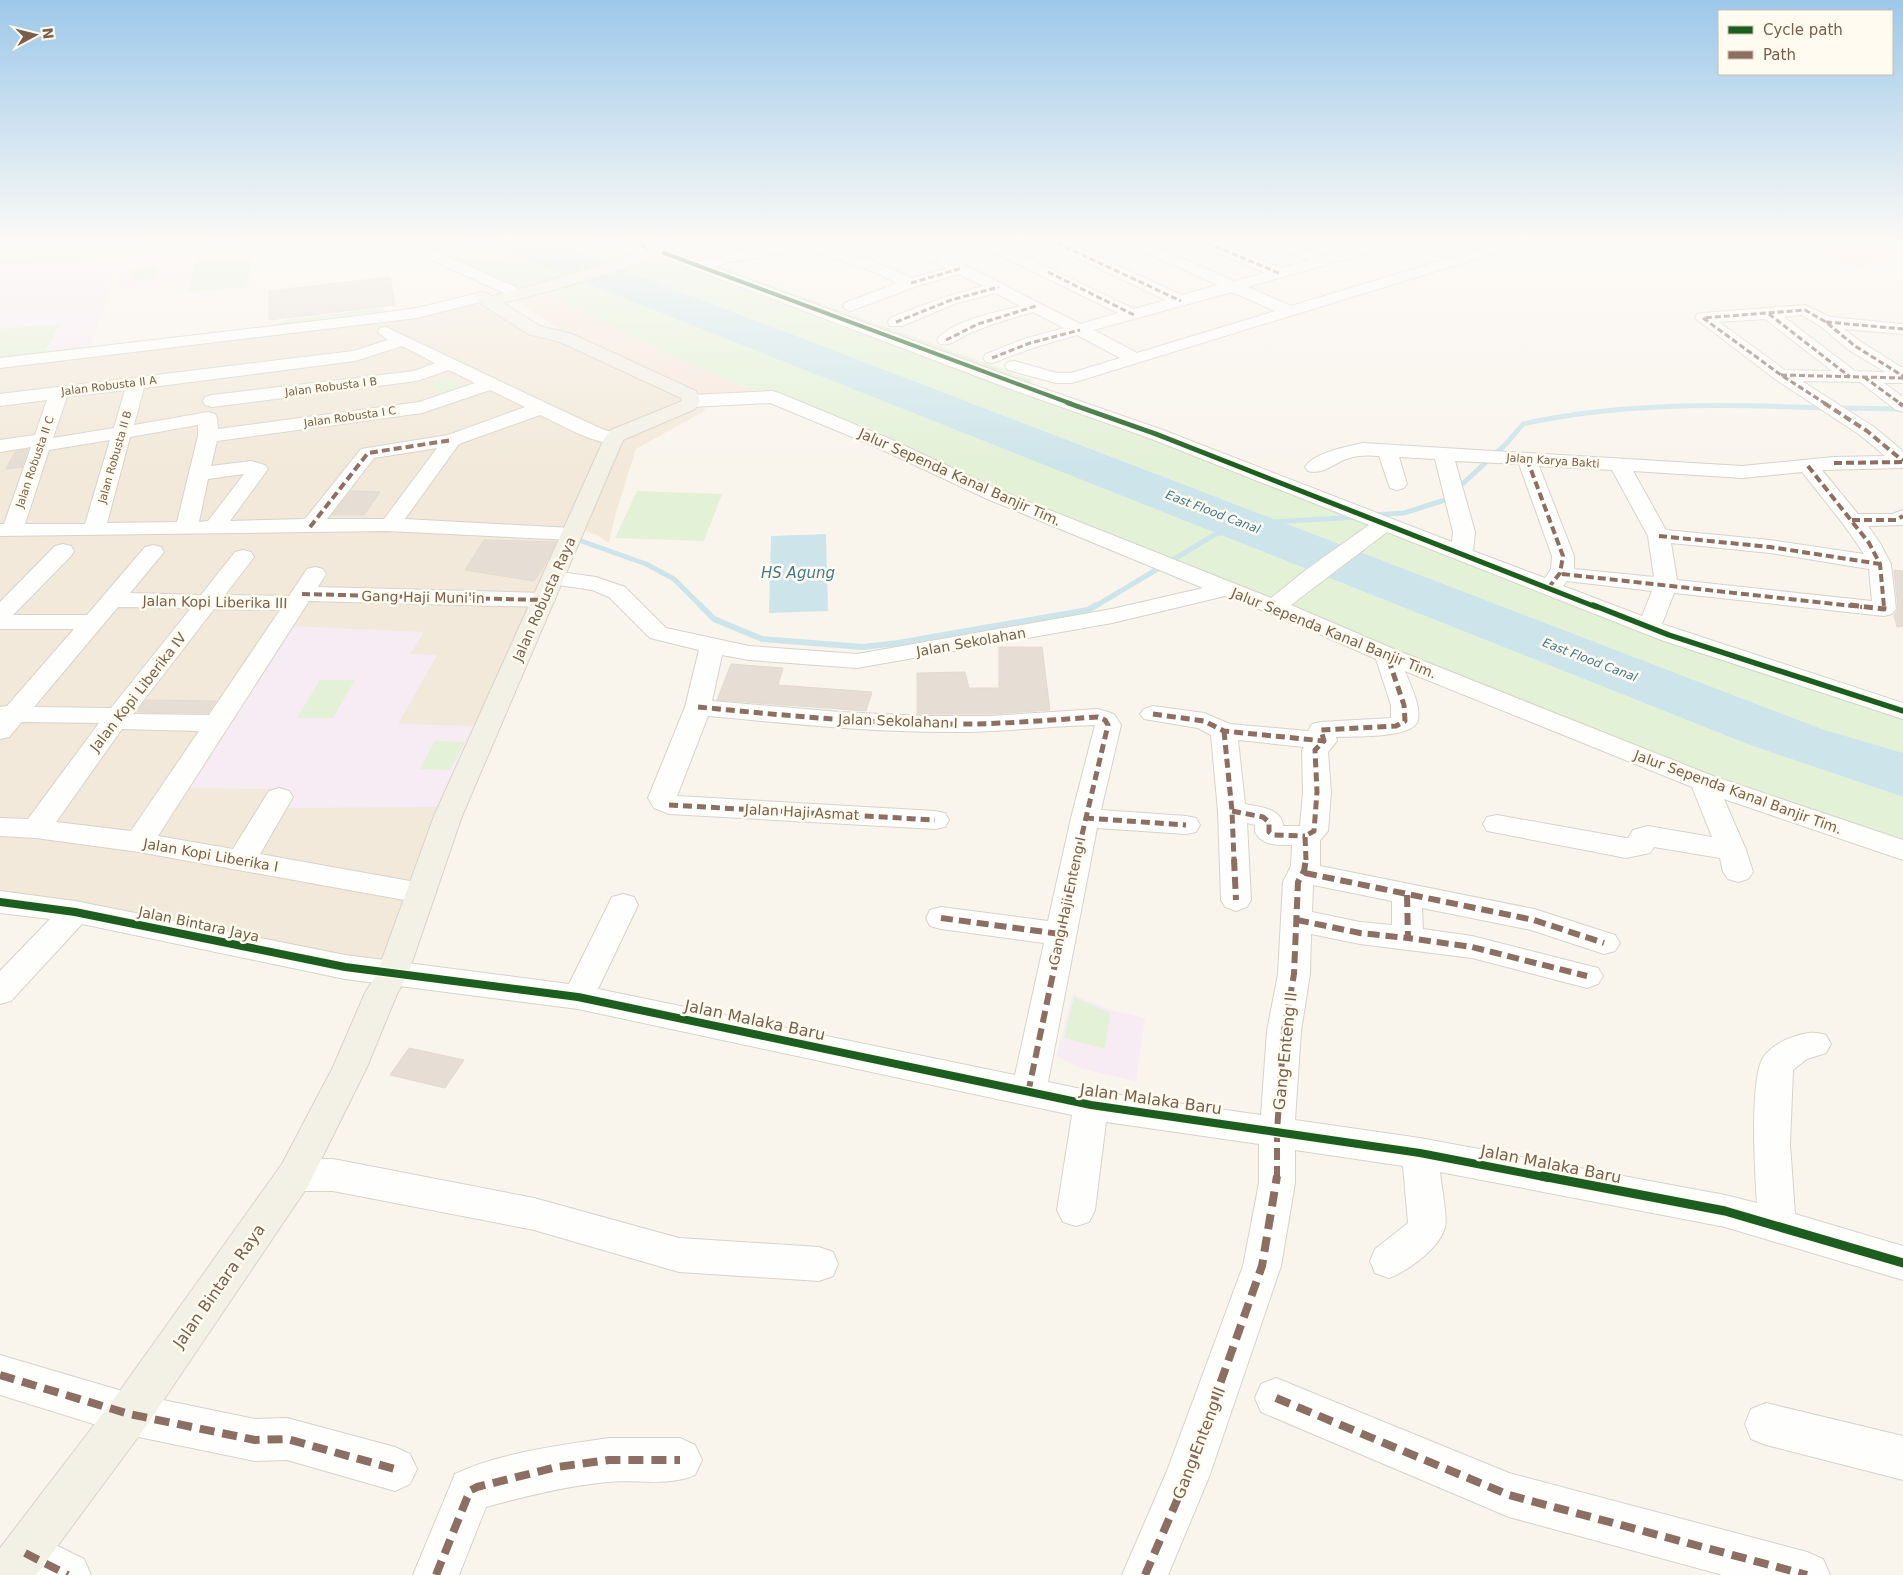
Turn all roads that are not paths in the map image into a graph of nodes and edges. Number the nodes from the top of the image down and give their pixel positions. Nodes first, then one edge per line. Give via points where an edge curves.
1 (392, 316) edge
2 (510, 316) edge
3 (542, 316) edge
4 (841, 316) edge
5 (857, 316) edge
6 (881, 316) edge
7 (910, 316) edge
8 (1000, 316) edge
9 (1055, 316) edge
10 (1129, 316) edge
11 (1276, 316) edge
12 (1728, 316) edge
13 (1773, 316) edge
14 (1816, 316) edge
15 (366, 320) junction
16 (896, 322) junction
17 (1826, 322) junction
18 (1903, 329) edge
19 (1080, 330) junction
20 (228, 337) junction
21 (566, 338) junction
22 (946, 340) junction
23 (401, 341) junction
24 (992, 358) junction
25 (1136, 359) junction
26 (0, 363) edge
27 (448, 364) junction
28 (219, 372) junction
29 (1781, 375) junction
30 (417, 376) junction
31 (1858, 377) junction
32 (1903, 377) edge
33 (1056, 378) junction
34 (136, 383) junction
35 (489, 384) junction
36 (59, 393) junction
37 (0, 400) edge
38 (691, 401) junction
39 (1902, 406) edge
40 (422, 407) junction
41 (541, 408) junction
42 (209, 418) junction
43 (122, 431) junction
44 (614, 439) junction
45 (452, 440) junction
46 (41, 443) junction
47 (0, 446) edge
48 (1387, 450) junction
49 (1443, 453) junction
50 (1527, 459) junction
51 (1900, 464) edge
52 (1620, 466) junction
53 (1808, 466) junction
54 (1315, 467) dead end
55 (200, 474) junction
56 (1397, 484) dead end
57 (1903, 516) edge
58 (1852, 520) junction
59 (390, 525) junction
60 (187, 527) junction
61 (310, 527) junction
62 (214, 528) junction
63 (1379, 528) junction
64 (6, 530) edge
65 (94, 530) junction
66 (1659, 536) junction
67 (570, 538) junction
68 (63, 551) dead end
69 (153, 552) dead end
70 (1462, 555) junction
71 (243, 557) dead end
72 (1880, 564) junction
73 (315, 574) dead end
74 (1555, 580) junction
75 (1666, 585) junction
76 (548, 589) junction
77 (1227, 589) junction
78 (298, 599) junction
79 (112, 600) junction
80 (208, 602) junction
81 (1278, 603) junction
82 (0, 615) edge
83 (0, 622) edge
84 (93, 622) junction
85 (1649, 627) junction
86 (712, 646) junction
87 (1387, 655) junction
88 (698, 707) junction
89 (1903, 711) edge
90 (1152, 714) dead end
91 (1098, 717) joint
92 (116, 718) junction
93 (5, 720) edge
94 (216, 723) junction
95 (1224, 732) junction
96 (1324, 741) junction
97 (1703, 782) junction
98 (279, 797) dead end
99 (1232, 811) junction
100 (1085, 818) junction
101 (935, 820) dead end
102 (1497, 824) dead end
103 (1186, 825) dead end
104 (0, 827) edge
105 (36, 829) junction
106 (1305, 836) junction
107 (138, 842) junction
108 (1903, 850) edge
109 (242, 859) junction
110 (1305, 873) junction
111 (421, 893) junction
112 (1407, 895) junction
113 (1236, 900) dead end
114 (0, 902) edge
115 (623, 905) dead end
116 (75, 912) junction
117 (941, 918) dead end
118 (1297, 920) junction
119 (1060, 934) junction
120 (1408, 938) junction
121 (1604, 944) dead end
122 (392, 974) junction
123 (1587, 976) dead end
124 (0, 992) edge
125 (578, 997) junction
126 (1814, 1044) dead end
127 (1028, 1093) junction
128 (1091, 1105) junction
129 (1277, 1131) junction
130 (1420, 1153) junction
131 (296, 1175) junction
132 (1076, 1210) dead end
133 (1777, 1225) junction
134 (1389, 1261) dead end
135 (1903, 1263) edge
136 (820, 1264) dead end
137 (0, 1375) edge
138 (1276, 1398) dead end
139 (129, 1414) junction
140 (1766, 1424) dead end
141 (1903, 1458) edge
142 (680, 1460) dead end
143 (395, 1468) dead end
144 (17, 1564) edge
145 (68, 1575) edge
146 (436, 1575) edge
147 (1145, 1575) edge
148 (1807, 1575) edge

1 - 15 street
2 - 21 main road via 534,330
3 - 21 main road
4 - 63 street via 1019,386 1156,434 1346,510
5 - 33 street via 1020,377 1034,381
6 - 16 street
7 - 16 street
8 - 22 street
9 - 19 street
10 - 19 street
11 - 25 street
12 - 29 street via 1703,318
13 - 31 street
14 - 17 street
15 - 20 street
15 - 23 street
16 - 22 street
17 - 18 street
17 - 32 street via 1855,346
19 - 24 street via 1030,343
19 - 25 street
20 - 26 street
20 - 28 street
21 - 38 main road via 690,395
22 - 24 street
23 - 27 street
23 - 28 street, Jalan Robusta II A via 356,356
24 - 33 street
25 - 33 street via 1072,378
27 - 30 street, Jalan Robusta I B
27 - 35 street
28 - 34 street, Jalan Robusta II A
28 - 42 street
29 - 31 street
29 - 51 street via 1872,435
30 - 40 street
30 - 42 street, Jalan Robusta I B
31 - 32 street
31 - 39 street
34 - 36 street, Jalan Robusta II A
34 - 43 street, Jalan Robusta II B
35 - 40 street, Jalan Robusta I C
35 - 41 street
36 - 37 street, Jalan Robusta II A
36 - 46 street, Jalan Robusta II C
38 - 44 main road via 618,434
38 - 77 street, Jalur Sependa Kanal Banjir Tim. via 772,397 881,442 992,494
40 - 42 street, Jalan Robusta I C
41 - 44 street
41 - 45 street
42 - 43 street
42 - 55 street
43 - 46 street
43 - 65 street, Jalan Robusta II B
44 - 67 main road, Jalan Robusta Raya
45 - 59 street
45 - 61 street via 366,454
46 - 47 street
46 - 64 street, Jalan Robusta II C
48 - 49 street, Jalan Karya Bakti
48 - 54 street, Jalan Karya Bakti via 1350,450
48 - 56 street
49 - 50 street, Jalan Karya Bakti
49 - 70 street via 1464,532
50 - 52 street, Jalan Karya Bakti
50 - 74 street via 1563,556 1564,565
51 - 53 street
52 - 53 street via 1742,472
52 - 66 street, Jalan Karya Bakti
53 - 58 street
55 - 60 street
55 - 62 street via 251,467 258,469
57 - 58 street via 1896,520
58 - 72 street
59 - 61 street
59 - 67 street
60 - 62 street
60 - 65 street
61 - 62 street
63 - 70 street
63 - 81 street
64 - 65 street
66 - 72 street via 1771,546
66 - 75 street, Jalan Karya Bakti
67 - 76 main road, Jalan Robusta Raya
68 - 82 street
69 - 79 street
70 - 74 street
71 - 80 street, Jalan Kopi Liberika IV
72 - 75 street via 1884,609
73 - 78 street
74 - 75 street
74 - 85 street
75 - 85 street
76 - 78 street, Gang Haji Muni'in
76 - 86 street, Jalan Sekolahan via 596,584 617,592 658,633
76 - 111 main road, Jalan Robusta Raya via 448,816
77 - 81 street, Jalur Sependa Kanal Banjir Tim.
77 - 86 street, Jalan Sekolahan via 1112,616 873,660 749,653
78 - 80 street, Jalan Kopi Liberika III
78 - 94 street, Jalan Kopi Liberika III
79 - 80 street, Jalan Kopi Liberika III
79 - 84 street
80 - 92 street, Jalan Kopi Liberika IV
81 - 87 street, Jalur Sependa Kanal Banjir Tim.
83 - 84 street
84 - 93 street
85 - 89 street
86 - 88 street
87 - 96 street via 1404,705 1405,721 1396,726 1321,730
87 - 97 street, Jalur Sependa Kanal Banjir Tim.
88 - 91 street, Jalan Sekolahan I via 864,722 927,724
88 - 101 street, Jalan Haji Asmat via 662,798 669,805
90 - 95 street via 1204,721
91 - 100 street, Gang Haji Enteng I via 1106,720 1108,725
92 - 93 street
92 - 94 street
92 - 105 street, Jalan Kopi Liberika IV
94 - 107 street, Jalan Kopi Liberika III
95 - 96 street
95 - 99 street
96 - 106 street via 1315,750 1317,792 1314,831
97 - 102 street via 1735,861 1648,836 1643,837 1640,846 1626,848
97 - 108 street, Jalur Sependa Kanal Banjir Tim.
98 - 109 street
99 - 106 street via 1263,816 1268,822 1269,832 1273,834
99 - 113 street
100 - 103 street
100 - 119 street, Gang Haji Enteng I
104 - 105 street, Jalan Kopi Liberika I
105 - 107 street, Jalan Kopi Liberika I
106 - 110 street, Gang Enteng II via 1308,855
107 - 109 street, Jalan Kopi Liberika I
109 - 111 street, Jalan Kopi Liberika I
110 - 112 street
110 - 118 street, Gang Enteng II via 1298,882
111 - 122 main road, Jalan Robusta Raya
112 - 120 street
112 - 121 street via 1534,920
114 - 116 street, Jalan Bintara Jaya
115 - 125 street
116 - 122 street, Jalan Bintara Jaya
116 - 124 street
117 - 119 street
118 - 120 street via 1360,933
118 - 129 street, Gang Enteng II
119 - 127 street, Gang Haji Enteng I
120 - 123 street via 1472,947
122 - 125 street, Jalan Malaka Baru
122 - 131 main road, Jalan Bintara Raya
125 - 127 street, Jalan Malaka Baru
126 - 133 street via 1796,1049 1777,1064 1772,1096 1771,1148
127 - 128 street, Jalan Malaka Baru
128 - 129 street, Jalan Malaka Baru
128 - 132 street
129 - 130 street, Jalan Malaka Baru
129 - 147 street, Gang Enteng II via 1277,1183 1262,1266 1187,1477
130 - 133 street, Jalan Malaka Baru via 1725,1211
130 - 134 street via 1427,1226 1424,1233
131 - 136 street via 332,1174 534,1214 679,1255
131 - 139 main road, Jalan Bintara Raya
133 - 135 street, Jalan Malaka Baru
137 - 139 street
138 - 148 street via 1509,1496
139 - 143 street via 256,1440 287,1439
139 - 144 main road, Jalan Bintara Raya
140 - 141 street
142 - 146 street via 591,1462 557,1467 471,1490
144 - 145 street

